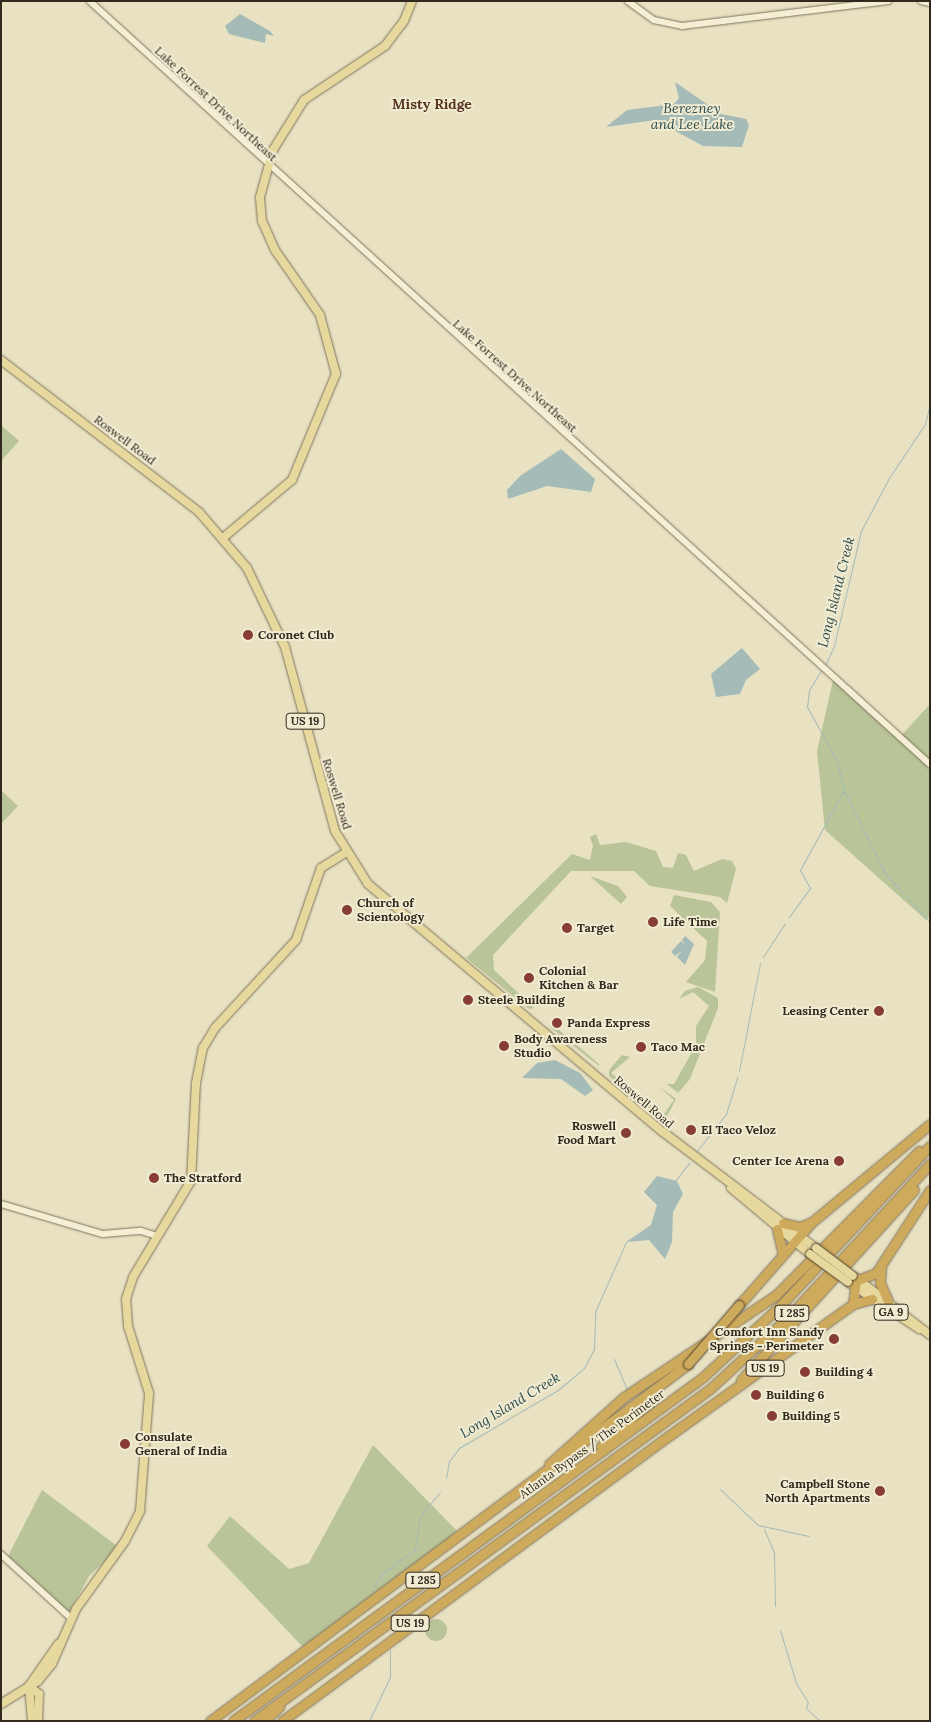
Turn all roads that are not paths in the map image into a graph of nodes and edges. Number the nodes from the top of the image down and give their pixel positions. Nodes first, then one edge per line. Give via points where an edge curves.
1 (90, 1) edge
2 (412, 1) edge
3 (628, 1) edge
4 (888, 1) edge
5 (921, 1) edge
6 (930, 3) edge
7 (268, 166) junction
8 (1, 360) edge
9 (224, 538) junction
10 (930, 764) edge
11 (346, 853) junction
12 (930, 1124) edge
13 (930, 1145) edge
14 (930, 1165) edge
15 (930, 1190) edge
16 (1, 1204) edge
17 (812, 1222) junction
18 (780, 1226) junction
19 (157, 1236) junction
20 (798, 1240) junction
21 (782, 1251) junction
22 (882, 1263) junction
23 (855, 1281) junction
24 (872, 1299) junction
25 (888, 1301) junction
26 (852, 1304) junction
27 (928, 1334) edge
28 (688, 1364) junction
29 (727, 1394) junction
30 (569, 1476) junction
31 (516, 1495) junction
32 (1, 1554) edge
33 (71, 1618) junction
34 (324, 1669) junction
35 (274, 1675) junction
36 (29, 1686) junction
37 (1, 1704) edge
38 (32, 1721) edge
39 (38, 1721) edge
40 (204, 1721) edge
41 (210, 1721) edge
42 (233, 1721) edge
43 (254, 1721) edge
44 (264, 1721) edge
45 (282, 1721) edge

1 - 7 street, Lake Forrest Drive Northeast
2 - 7 main road via 404,21 385,46 304,100 283,129
3 - 4 street via 654,20 682,26
5 - 6 street
7 - 9 main road via 260,204 265,231 320,314 336,374 292,480
7 - 10 street, Lake Forrest Drive Northeast
8 - 9 main road, Roswell Road / US 19 via 176,493
9 - 11 main road, Roswell Road / US 19 via 258,587 280,634 331,821
11 - 18 main road, Roswell Road / US 19 via 389,903
11 - 19 main road via 322,868 305,923 293,944 207,1039 197,1072 193,1174 181,1203
12 - 17 highway
13 - 30 highway, Atlanta Bypass / The Perimeter / I 285 via 745,1340 681,1394
13 - 31 highway via 902,1164 776,1295 624,1397
14 - 29 highway via 835,1281
14 - 34 highway, Atlanta Bypass / The Perimeter / I 285 via 790,1315 711,1388
15 - 22 highway
16 - 19 street via 104,1234 141,1231
17 - 18 highway
17 - 20 highway
18 - 20 main road, Roswell Road / US 19
18 - 21 highway
19 - 33 main road via 133,1277 126,1306 149,1393 143,1500 129,1535
20 - 21 highway
20 - 23 main road, Roswell Road / GA 9, bridge
21 - 28 highway, bridge
22 - 23 highway
22 - 25 highway via 880,1283
23 - 24 main road, Roswell Road / GA 9
23 - 25 main road, Roswell Road / GA 9
23 - 26 highway
24 - 26 highway
24 - 27 main road, Roswell Road / GA 9
25 - 27 main road, Roswell Road / GA 9
26 - 29 highway, US 19
28 - 30 highway
28 - 31 highway
29 - 45 highway, US 19
30 - 42 highway, Atlanta Bypass / The Perimeter / I 285
31 - 35 highway
32 - 33 street
33 - 36 main road via 52,1664
34 - 43 highway, Atlanta Bypass / The Perimeter / I 285
34 - 44 highway
35 - 40 highway
35 - 41 highway
36 - 37 main road
36 - 38 main road
36 - 39 main road via 39,1694

